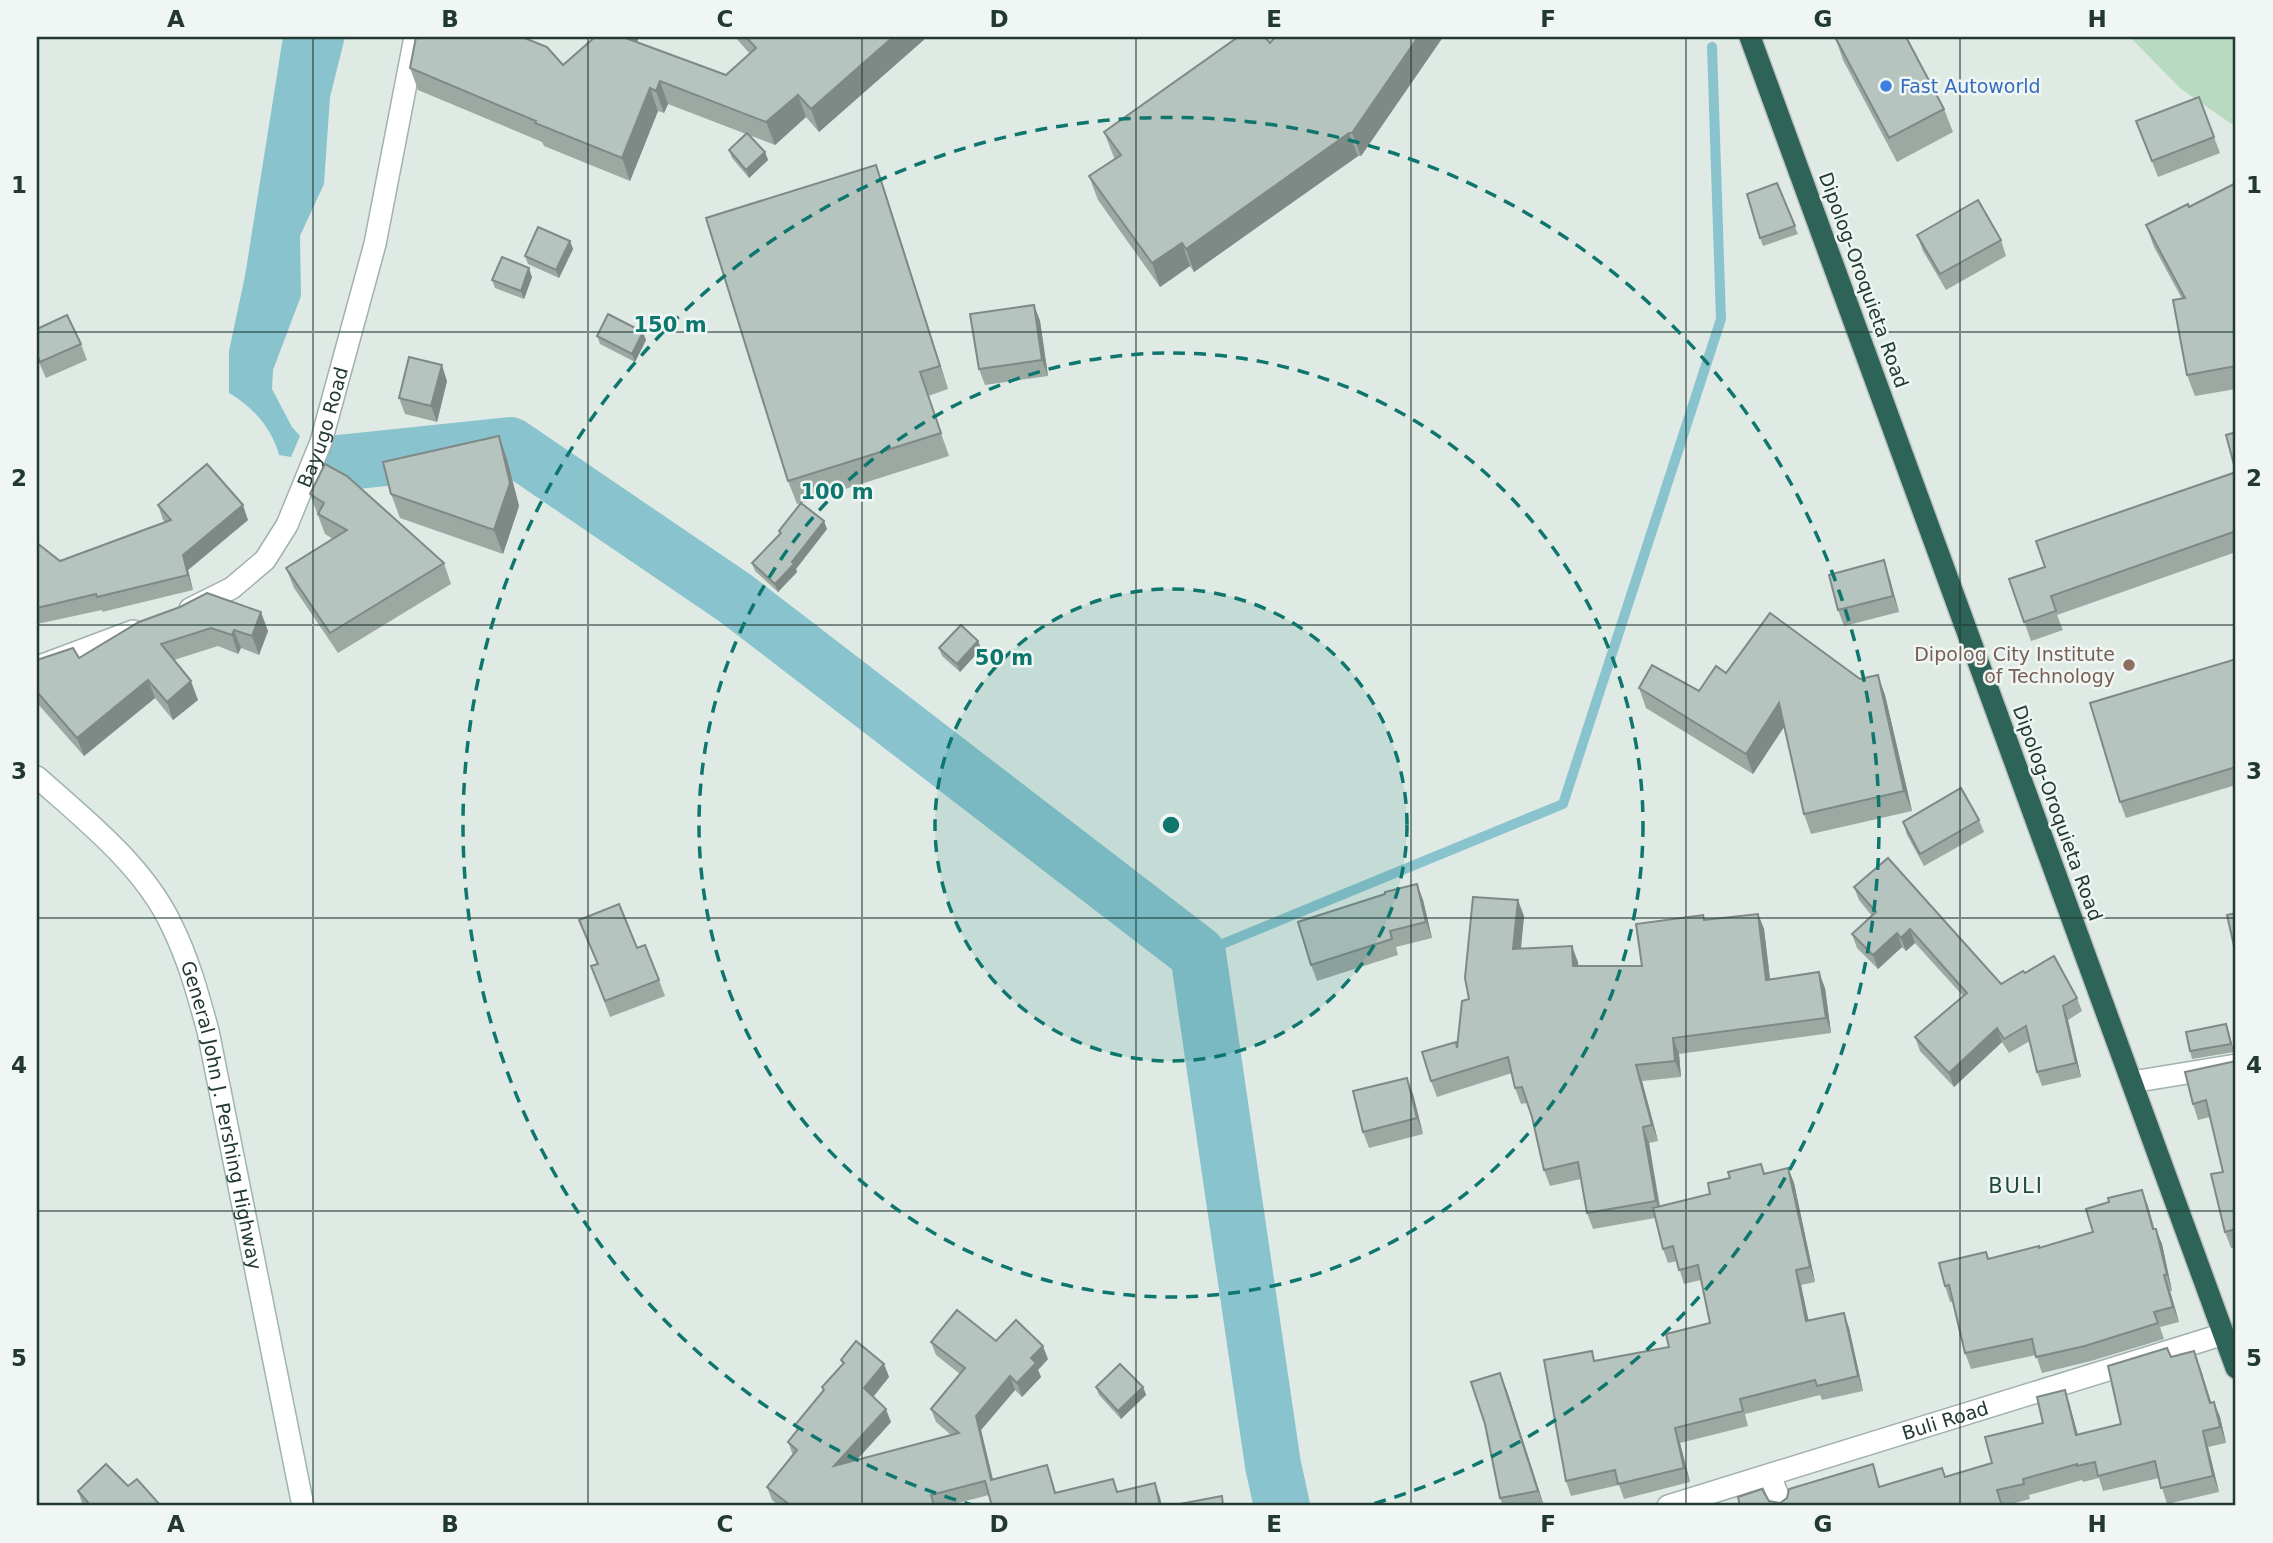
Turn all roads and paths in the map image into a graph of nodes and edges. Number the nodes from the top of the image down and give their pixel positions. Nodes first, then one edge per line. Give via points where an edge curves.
1 (415, 37) edge
2 (1750, 37) edge
3 (37, 667) edge
4 (37, 777) edge
5 (2236, 1065) edge
6 (2132, 1082) junction
7 (2224, 1334) junction
8 (2236, 1368) edge
9 (1770, 1475) junction
10 (303, 1506) edge
11 (1668, 1506) edge
12 (1782, 1506) edge

1 - 3 street, Bayugo Road via 375,244 321,442 287,526 265,560 232,589 164,620
2 - 6 highway, Dipolog-Oroquieta Road
4 - 10 street, General John J. Pershing Highway via 139,875 170,921 191,970 208,1031
5 - 6 street
6 - 7 highway, Dipolog-Oroquieta Road
7 - 8 highway, Dipolog-Oroquieta Road
7 - 9 street, Buli Road
9 - 11 street, Buli Road
9 - 12 street

